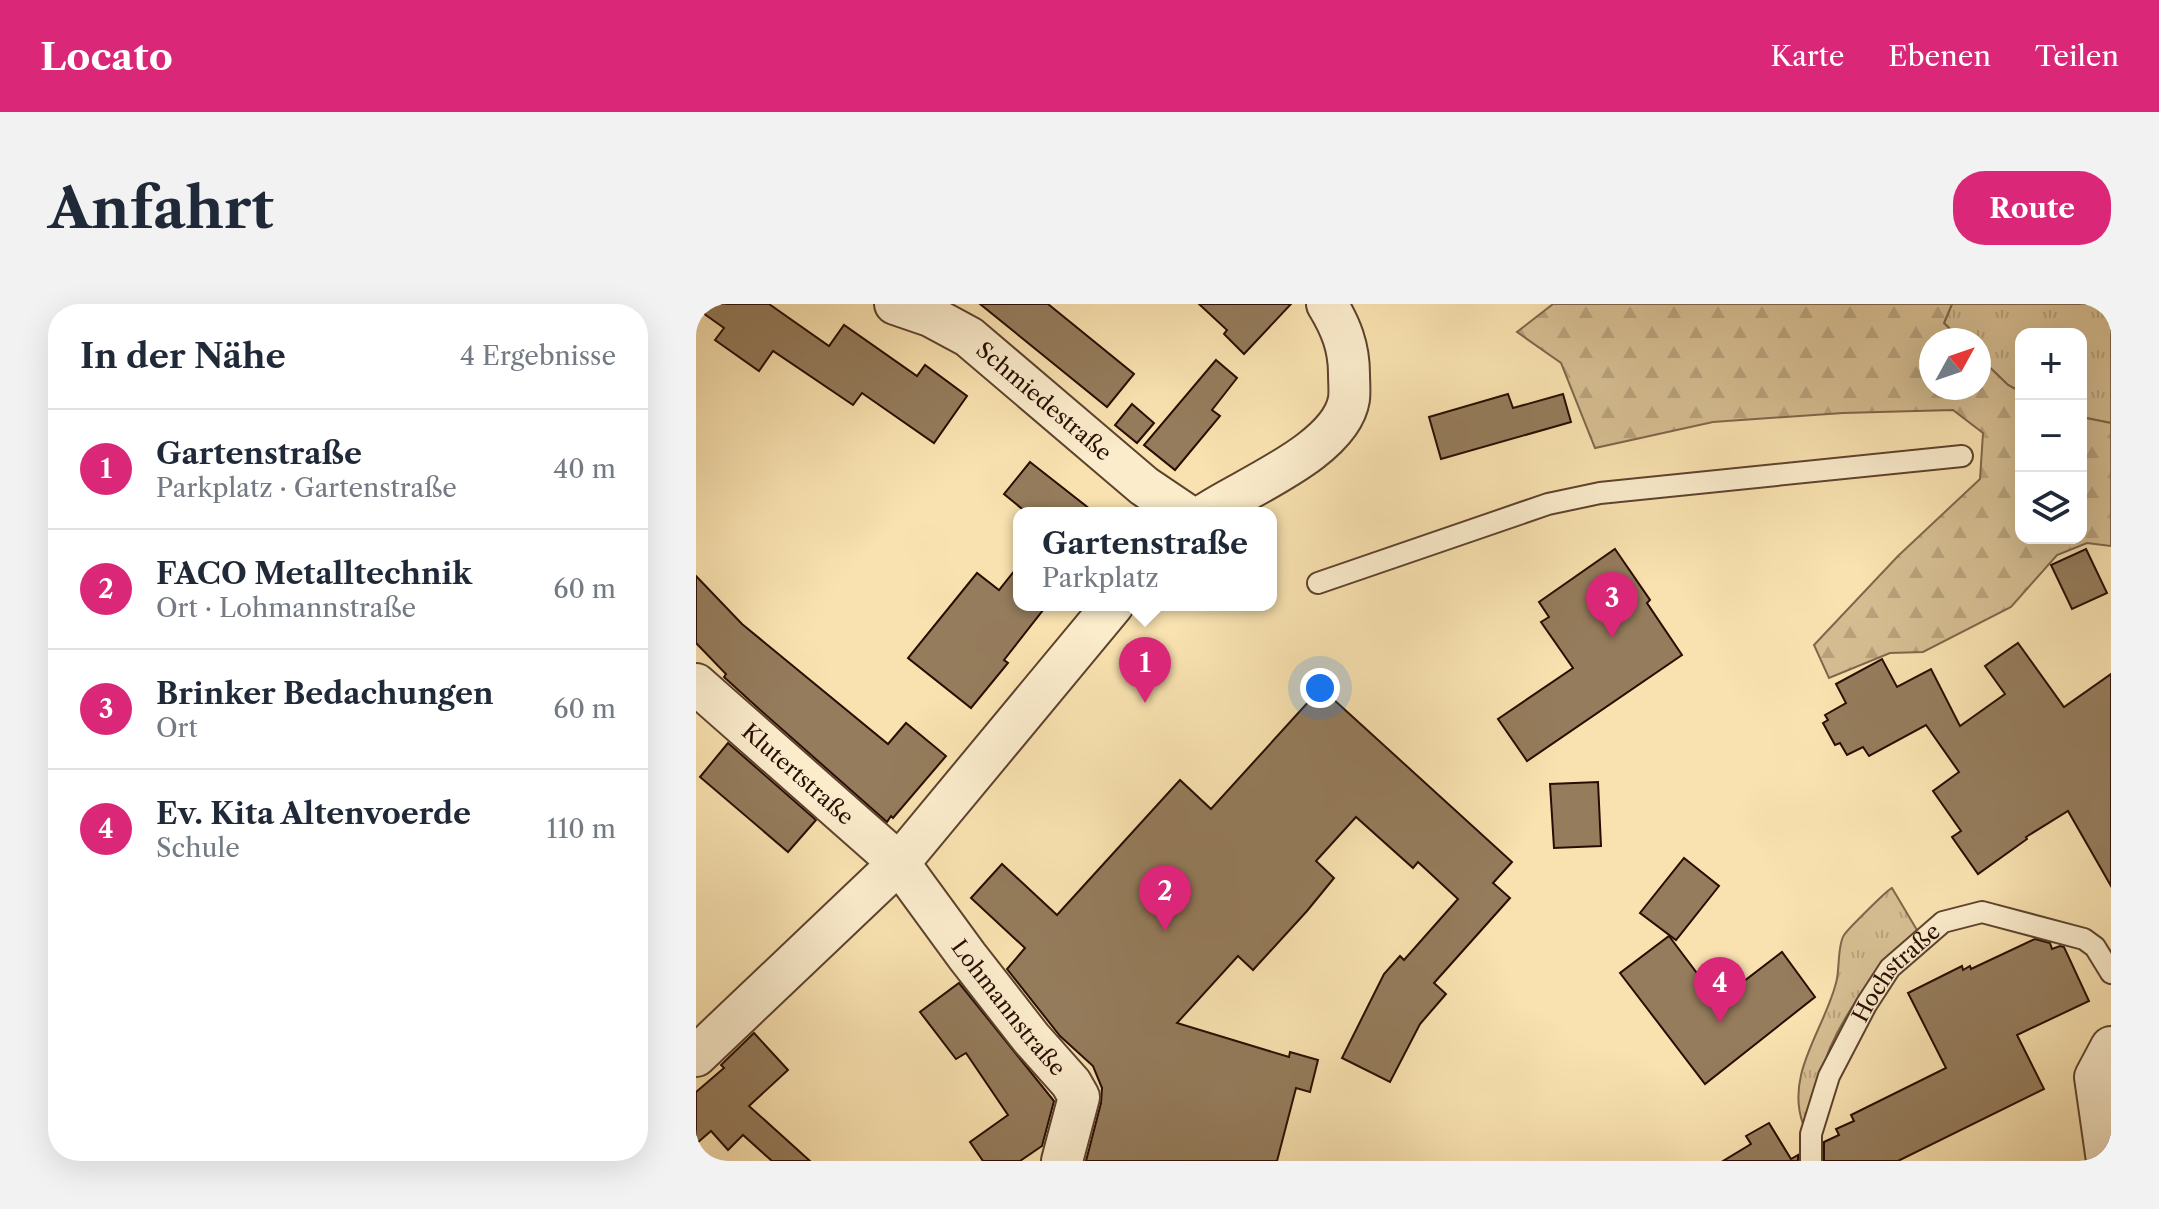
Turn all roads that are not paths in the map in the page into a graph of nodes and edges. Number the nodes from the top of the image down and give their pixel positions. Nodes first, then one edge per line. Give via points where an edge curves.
1 (895, 304) edge
2 (1327, 304) edge
3 (1962, 456) dead end
4 (1175, 507) edge
5 (1217, 507) edge
6 (1318, 583) dead end
7 (1108, 611) edge
8 (696, 684) edge
9 (899, 863) junction
10 (2111, 973) edge
11 (2111, 1047) edge
12 (696, 1056) edge
13 (1062, 1161) edge
14 (1811, 1161) edge
15 (2107, 1161) edge

1 - 4 street, Schmiedestraße via 969,337
2 - 5 street via 1342,329 1349,360 1349,401 1335,428 1307,455
3 - 6 lane via 1600,493 1548,504
7 - 9 street
8 - 9 street, Klutertstraße
9 - 12 street
9 - 13 street, Lohmannstraße via 1079,1097
10 - 14 lane, Hochstraße via 2084,939 1982,912 1943,922 1890,968 1866,1005 1829,1076 1811,1134
11 - 15 street via 2095,1077

